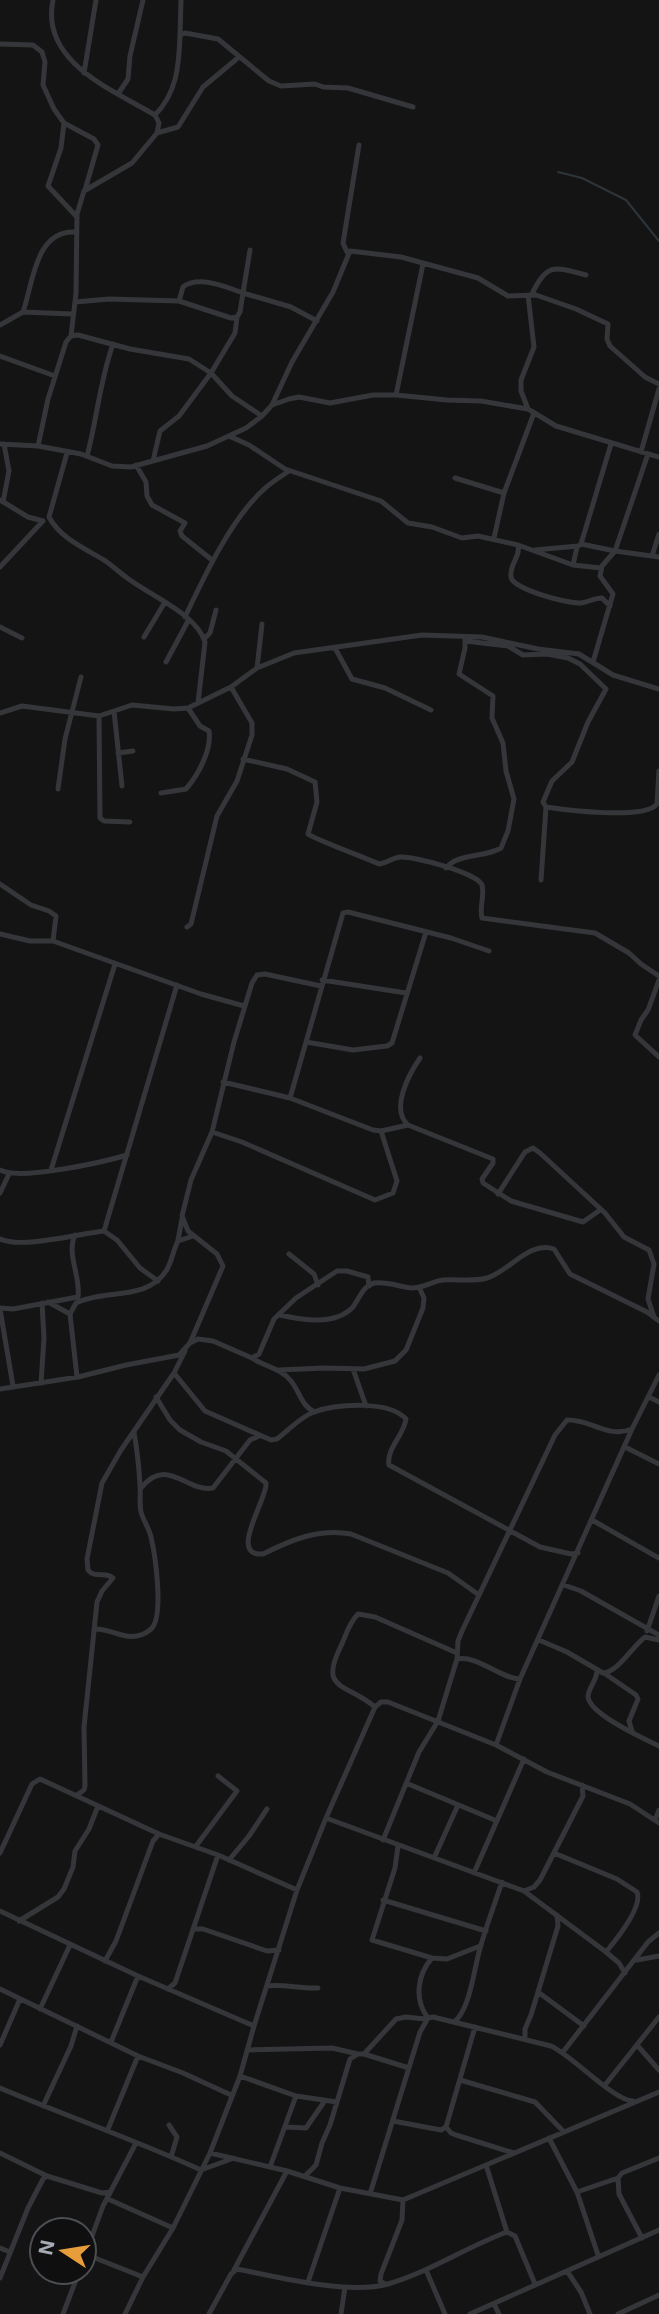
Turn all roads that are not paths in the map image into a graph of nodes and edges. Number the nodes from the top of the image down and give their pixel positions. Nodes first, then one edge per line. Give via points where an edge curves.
1 (53, 0) edge
2 (96, 0) edge
3 (143, 0) edge
4 (181, 0) edge
5 (180, 36) junction
6 (0, 44) edge
7 (239, 57) junction
8 (84, 73) junction
9 (118, 94) junction
10 (413, 107) dead end
11 (155, 115) junction
12 (64, 123) junction
13 (157, 133) junction
14 (359, 145) dead end
15 (84, 191) junction
16 (77, 217) junction
17 (76, 232) junction
18 (250, 250) dead end
19 (347, 252) junction
20 (423, 264) junction
21 (586, 275) dead end
22 (243, 293) junction
23 (530, 295) junction
24 (75, 302) junction
25 (179, 302) junction
26 (23, 312) junction
27 (72, 314) junction
28 (237, 317) junction
29 (317, 321) junction
30 (0, 325) edge
31 (71, 336) junction
32 (113, 344) junction
33 (0, 356) edge
34 (211, 373) junction
35 (55, 376) junction
36 (659, 387) edge
37 (396, 395) junction
38 (272, 405) junction
39 (531, 411) junction
40 (262, 416) junction
41 (242, 430) junction
42 (229, 436) junction
43 (2, 444) edge
44 (611, 444) junction
45 (248, 445) junction
46 (38, 446) junction
47 (641, 452) junction
48 (67, 453) junction
49 (648, 454) junction
50 (87, 456) junction
51 (659, 457) edge
52 (153, 461) junction
53 (136, 465) junction
54 (289, 471) junction
55 (455, 478) dead end
56 (504, 493) junction
57 (1, 501) edge
58 (49, 517) junction
59 (42, 522) junction
60 (659, 534) edge
61 (494, 538) junction
62 (518, 545) junction
63 (580, 545) junction
64 (531, 550) junction
65 (615, 551) junction
66 (656, 557) edge
67 (212, 560) junction
68 (573, 565) junction
69 (0, 568) edge
70 (601, 568) junction
71 (165, 602) junction
72 (610, 606) junction
73 (216, 610) dead end
74 (186, 619) junction
75 (262, 624) dead end
76 (0, 626) edge
77 (144, 637) dead end
78 (22, 638) dead end
79 (204, 639) junction
80 (464, 639) junction
81 (335, 648) junction
82 (166, 662) dead end
83 (593, 662) junction
84 (257, 668) junction
85 (81, 677) dead end
86 (231, 687) junction
87 (659, 689) edge
88 (198, 703) junction
89 (188, 708) junction
90 (431, 710) dead end
91 (114, 711) junction
92 (70, 712) junction
93 (0, 713) edge
94 (99, 716) junction
95 (133, 751) dead end
96 (118, 753) junction
97 (243, 759) junction
98 (659, 771) edge
99 (122, 786) dead end
100 (58, 789) dead end
101 (161, 793) dead end
102 (546, 807) junction
103 (130, 822) dead end
104 (446, 868) junction
105 (541, 880) dead end
106 (0, 884) edge
107 (187, 927) dead end
108 (426, 932) junction
109 (0, 934) edge
110 (53, 941) junction
111 (489, 951) dead end
112 (115, 964) junction
113 (659, 978) edge
114 (322, 983) junction
115 (177, 985) junction
116 (406, 993) junction
117 (244, 1006) junction
118 (306, 1042) junction
119 (659, 1057) edge
120 (421, 1058) dead end
121 (223, 1082) junction
122 (290, 1098) junction
123 (408, 1125) junction
124 (381, 1131) junction
125 (212, 1132) junction
126 (127, 1154) junction
127 (51, 1170) junction
128 (0, 1171) edge
129 (9, 1174) junction
130 (0, 1193) edge
131 (498, 1194) junction
132 (600, 1210) junction
133 (183, 1216) junction
134 (104, 1231) junction
135 (75, 1235) junction
136 (193, 1237) junction
137 (0, 1239) edge
138 (178, 1241) junction
139 (289, 1254) dead end
140 (158, 1281) junction
141 (318, 1286) junction
142 (369, 1286) junction
143 (419, 1287) junction
144 (44, 1303) junction
145 (0, 1308) edge
146 (70, 1314) junction
147 (280, 1315) junction
148 (656, 1319) edge
149 (190, 1343) junction
150 (185, 1351) junction
151 (252, 1358) junction
152 (353, 1369) junction
153 (279, 1370) junction
154 (174, 1373) junction
155 (659, 1375) edge
156 (77, 1377) junction
157 (41, 1383) junction
158 (13, 1386) junction
159 (0, 1389) edge
160 (156, 1397) junction
161 (649, 1397) junction
162 (659, 1402) edge
163 (366, 1406) junction
164 (316, 1412) junction
165 (632, 1429) junction
166 (247, 1430) junction
167 (134, 1432) junction
168 (618, 1434) junction
169 (260, 1436) junction
170 (250, 1440) junction
171 (625, 1445) junction
172 (236, 1458) junction
173 (659, 1464) edge
174 (141, 1489) junction
175 (592, 1520) junction
176 (510, 1531) junction
177 (578, 1553) junction
178 (659, 1559) edge
179 (564, 1585) junction
180 (480, 1595) junction
181 (659, 1596) edge
182 (94, 1629) junction
183 (648, 1629) junction
184 (645, 1637) junction
185 (659, 1638) edge
186 (539, 1640) junction
187 (457, 1656) junction
188 (600, 1672) junction
189 (520, 1679) junction
190 (376, 1707) junction
191 (439, 1721) junction
192 (632, 1731) junction
193 (496, 1745) junction
194 (659, 1746) edge
195 (524, 1759) junction
196 (218, 1776) dead end
197 (406, 1783) junction
198 (582, 1785) junction
199 (595, 1790) junction
200 (77, 1795) junction
201 (583, 1796) junction
202 (458, 1805) junction
203 (98, 1806) junction
204 (267, 1809) dead end
205 (659, 1810) edge
206 (326, 1818) junction
207 (497, 1821) junction
208 (657, 1822) edge
209 (159, 1834) junction
210 (383, 1840) junction
211 (195, 1846) junction
212 (398, 1846) junction
213 (0, 1853) edge
214 (554, 1853) junction
215 (218, 1855) junction
216 (434, 1858) junction
217 (229, 1860) junction
218 (474, 1873) junction
219 (502, 1882) junction
220 (297, 1890) junction
221 (524, 1891) junction
222 (383, 1900) junction
223 (0, 1911) edge
224 (557, 1915) junction
225 (19, 1922) junction
226 (567, 1923) junction
227 (558, 1926) junction
228 (194, 1929) junction
229 (486, 1931) junction
230 (658, 1937) edge
231 (70, 1945) junction
232 (480, 1946) junction
233 (279, 1950) junction
234 (606, 1952) junction
235 (659, 1956) edge
236 (432, 1958) junction
237 (105, 1961) junction
238 (619, 1963) junction
239 (634, 1963) junction
240 (625, 1973) junction
241 (138, 1976) junction
242 (267, 1986) junction
243 (318, 1988) dead end
244 (0, 1989) edge
245 (168, 1989) junction
246 (538, 1992) junction
247 (20, 1999) junction
248 (40, 2009) junction
249 (659, 2017) edge
250 (426, 2019) junction
251 (454, 2022) junction
252 (254, 2025) junction
253 (77, 2026) junction
254 (584, 2026) junction
255 (475, 2027) junction
256 (525, 2038) junction
257 (111, 2042) junction
258 (0, 2045) edge
259 (637, 2045) junction
260 (247, 2050) junction
261 (348, 2051) junction
262 (563, 2052) junction
263 (361, 2054) junction
264 (138, 2056) junction
265 (350, 2059) junction
266 (409, 2068) junction
267 (659, 2070) edge
268 (240, 2076) junction
269 (460, 2080) junction
270 (605, 2085) junction
271 (0, 2088) edge
272 (659, 2092) edge
273 (231, 2095) junction
274 (296, 2096) junction
275 (618, 2097) junction
276 (636, 2101) junction
277 (324, 2102) junction
278 (337, 2102) junction
279 (43, 2106) junction
280 (615, 2112) junction
281 (393, 2121) junction
282 (169, 2125) dead end
283 (286, 2127) junction
284 (446, 2127) junction
285 (108, 2129) junction
286 (563, 2131) junction
287 (549, 2138) junction
288 (136, 2143) junction
289 (0, 2153) edge
290 (210, 2153) junction
291 (514, 2153) junction
292 (172, 2157) junction
293 (234, 2158) junction
294 (659, 2158) edge
295 (486, 2165) junction
296 (270, 2167) junction
297 (201, 2170) junction
298 (287, 2171) junction
299 (47, 2176) junction
300 (306, 2176) junction
301 (618, 2178) junction
302 (341, 2188) junction
303 (577, 2192) junction
304 (370, 2194) junction
305 (109, 2195) junction
306 (403, 2200) junction
307 (98, 2223) edge
308 (173, 2228) junction
309 (659, 2230) edge
310 (507, 2232) junction
311 (642, 2238) junction
312 (0, 2248) edge
313 (10, 2252) junction
314 (598, 2255) junction
315 (98, 2261) edge
316 (234, 2270) junction
317 (426, 2270) junction
318 (567, 2271) junction
319 (143, 2277) junction
320 (0, 2278) edge
321 (308, 2282) junction
322 (535, 2284) junction
323 (386, 2285) junction
324 (74, 2286) edge
325 (345, 2287) junction
326 (659, 2295) edge
327 (494, 2304) junction
328 (63, 2314) edge
329 (125, 2314) edge
330 (209, 2314) edge
331 (341, 2314) edge
332 (445, 2314) edge
333 (470, 2314) edge
334 (499, 2314) edge
335 (590, 2314) edge
336 (618, 2314) edge

1 - 8 street via 57,35 72,63
2 - 8 street
3 - 9 street via 128,79
4 - 5 street
5 - 7 street via 218,39
5 - 11 street via 175,82
6 - 12 street via 33,45 42,51 43,85
7 - 10 street via 281,86 348,88
7 - 13 street via 203,87 177,127
8 - 9 street
9 - 11 street
11 - 13 street
12 - 15 street via 98,145
12 - 16 street via 48,186
13 - 15 street via 132,163
14 - 19 street via 343,243
15 - 16 street
16 - 17 street
17 - 24 street
17 - 26 street via 57,235 42,251
18 - 22 street
19 - 20 street
19 - 29 street
20 - 23 street via 483,280 508,296
20 - 37 street
21 - 23 street via 551,270 540,277
22 - 25 street via 194,282 183,287
22 - 28 street
22 - 29 street via 291,307
23 - 36 street via 608,324 610,346
23 - 39 street via 534,347 521,391
24 - 25 street
24 - 27 street
25 - 28 street
26 - 27 street
26 - 30 street
27 - 31 street
28 - 34 street via 235,333
29 - 38 street
31 - 32 street
31 - 35 street
32 - 34 street via 189,359
32 - 50 street
33 - 35 street
34 - 40 street via 232,396
34 - 52 street via 178,416 160,431
35 - 46 street
36 - 47 street
37 - 38 street via 330,403 299,397
37 - 39 street via 481,401
38 - 40 street
39 - 44 street via 556,426
39 - 56 street
40 - 41 street
41 - 42 street
41 - 45 street
42 - 45 street
42 - 52 street
43 - 46 street
43 - 57 street via 9,471
44 - 47 street
44 - 63 street
45 - 54 street
46 - 48 street
47 - 49 street
48 - 50 street
48 - 58 street
49 - 51 street
49 - 65 street
50 - 53 street via 113,466
52 - 53 street
53 - 67 street via 146,482 149,501 185,523 182,536
54 - 61 street via 381,501 408,523 462,538
54 - 67 street via 256,498
55 - 56 street
56 - 61 street
57 - 59 street
58 - 59 street
58 - 71 street via 74,542
59 - 69 street
60 - 66 street
61 - 62 street
62 - 64 street
62 - 72 street via 510,571 516,584 554,599 579,603 602,598
63 - 64 street
63 - 65 street
63 - 68 street
64 - 68 street
65 - 66 street
65 - 70 street
67 - 74 street
68 - 70 street
70 - 72 street via 601,578 613,591
71 - 74 street
71 - 77 street
72 - 83 street
73 - 79 street
74 - 79 street
74 - 82 street
75 - 84 street
76 - 78 street
79 - 88 street
80 - 81 street via 422,635
80 - 83 street via 482,637 579,654
80 - 102 street via 508,646 523,655 547,653 568,658 606,689 572,762 556,775 545,793
80 - 104 street via 459,674 493,696 492,718 503,743 514,799 501,848 453,860
81 - 84 street via 294,653
81 - 90 street via 352,679 385,688
83 - 87 street via 613,675
84 - 86 street
85 - 92 street
86 - 88 street
86 - 97 street via 253,727
88 - 89 street
89 - 91 street via 132,705
89 - 101 street via 211,735 205,754 186,789
91 - 94 street
91 - 96 street
92 - 93 street via 22,706
92 - 94 street
92 - 100 street
94 - 103 street via 100,818
95 - 96 street
96 - 99 street
97 - 104 street via 287,769 315,782 317,802 307,834 311,838 379,864 401,857
97 - 107 street via 237,781 217,816
98 - 102 street via 657,804 652,810 614,813
102 - 105 street
104 - 113 street via 480,881 482,918 595,933
106 - 110 street via 56,916
108 - 111 street
108 - 114 street via 343,913
108 - 116 street
109 - 110 street
110 - 112 street
112 - 115 street
112 - 127 street
113 - 119 street via 635,1035
114 - 116 street
114 - 117 street via 257,975
114 - 118 street
115 - 117 street
115 - 126 street
116 - 118 street via 394,1038 387,1046 353,1050
117 - 121 street
118 - 122 street
120 - 123 street via 412,1070 400,1112
121 - 122 street
121 - 125 street
122 - 124 street
123 - 124 street
123 - 131 street via 493,1159 482,1179
124 - 125 street via 397,1181 393,1193 375,1200
125 - 133 street via 191,1180
126 - 127 street
126 - 134 street
127 - 129 street
128 - 129 street
129 - 130 street
131 - 132 street via 579,1222
131 - 132 street via 521,1157 533,1148
132 - 148 street via 624,1237 652,1256 648,1293
133 - 136 street
133 - 138 street
134 - 135 street
134 - 140 street
135 - 137 street via 26,1244
135 - 144 street via 72,1246 78,1297
136 - 138 street
136 - 149 street via 217,1254 222,1266
138 - 140 street
139 - 141 street via 314,1274
140 - 146 street via 130,1293 82,1300
141 - 142 street via 342,1270 365,1275
141 - 147 street via 296,1297
142 - 143 street
142 - 147 street via 347,1311 330,1318
143 - 148 street via 441,1280 490,1277 518,1258 547,1247 554,1249 570,1274
143 - 152 street via 423,1308 401,1358
144 - 145 street
144 - 146 street
144 - 157 street
145 - 158 street
146 - 156 street
147 - 151 street via 271,1324 259,1354
149 - 150 street
149 - 151 street via 205,1338
150 - 154 street
150 - 156 street
151 - 153 street
152 - 153 street
152 - 163 street
153 - 164 street via 307,1408
154 - 160 street
154 - 166 street via 205,1410
155 - 161 street
156 - 157 street
157 - 158 street
158 - 159 street
160 - 167 street
160 - 172 street via 180,1430
161 - 162 street
161 - 165 street
163 - 164 street
163 - 176 street via 384,1406 406,1419 388,1456 389,1465
164 - 169 street via 277,1439
165 - 168 street
165 - 171 street
166 - 169 street
166 - 170 street
167 - 174 street
167 - 182 street via 106,1474 97,1501 88,1570 113,1578 99,1595
168 - 171 street
168 - 176 street via 574,1420 561,1425
169 - 170 street
170 - 172 street
171 - 173 street
171 - 175 street
172 - 174 street via 213,1488 204,1489 170,1475 151,1478
172 - 180 street via 267,1488 248,1536 254,1555 314,1534 340,1532 448,1573
174 - 182 street via 141,1514 150,1533 158,1587 155,1626 130,1636
175 - 177 street
175 - 178 street
176 - 177 street via 540,1546
176 - 180 street
177 - 179 street
179 - 183 street
179 - 186 street
180 - 187 street via 462,1631
181 - 183 street
182 - 200 street via 83,1727 85,1786
183 - 184 street
183 - 185 street
184 - 185 street
184 - 188 street via 615,1669
186 - 188 street
186 - 189 street
187 - 189 street
187 - 190 street via 375,1617 358,1614 347,1627 331,1674 338,1684
187 - 191 street
188 - 192 street via 636,1695 629,1721
188 - 192 street via 588,1694 589,1702
189 - 193 street
190 - 191 street via 388,1702
190 - 206 street
191 - 193 street
191 - 197 street
192 - 194 street
193 - 195 street
195 - 198 street
195 - 207 street
196 - 211 street via 237,1791
197 - 202 street
197 - 210 street
198 - 199 street
198 - 201 street
199 - 201 street
199 - 208 street via 630,1804
200 - 203 street
200 - 213 street via 36,1780
201 - 214 street
202 - 207 street
202 - 216 street
203 - 209 street
203 - 225 street via 75,1851 64,1889
204 - 217 street
205 - 208 street
206 - 210 street
206 - 220 street
207 - 218 street
209 - 211 street
209 - 237 street
210 - 212 street
211 - 215 street
212 - 216 street
212 - 222 street
214 - 221 street via 540,1880
214 - 234 street via 637,1892 638,1901 624,1930
215 - 217 street
215 - 228 street
216 - 218 street
217 - 220 street
218 - 219 street
219 - 221 street
219 - 229 street
220 - 233 street
221 - 224 street
222 - 229 street
222 - 236 street via 372,1940
223 - 225 street
224 - 226 street
224 - 227 street
225 - 231 street
226 - 227 street
226 - 234 street
227 - 246 street
228 - 233 street via 267,1951
228 - 245 street via 175,1983
229 - 232 street
230 - 239 street
231 - 237 street
231 - 248 street
232 - 236 street via 447,1959
232 - 251 street via 464,2007
233 - 242 street
234 - 238 street
235 - 239 street
236 - 250 street via 419,1988
237 - 241 street
238 - 239 street
238 - 240 street
239 - 240 street
240 - 254 street
241 - 245 street
241 - 257 street
242 - 243 street
242 - 252 street
244 - 247 street
245 - 252 street
246 - 254 street
246 - 256 street
247 - 248 street
247 - 258 street
248 - 253 street
249 - 259 street
250 - 251 street
250 - 263 street via 396,2019
250 - 266 street
251 - 255 street
252 - 260 street
253 - 257 street
253 - 279 street
254 - 262 street
255 - 256 street
255 - 269 street
256 - 262 street
257 - 264 street
259 - 267 street
259 - 270 street
260 - 261 street
260 - 268 street
261 - 263 street
261 - 265 street
262 - 270 street
263 - 265 street
263 - 266 street
264 - 273 street
264 - 285 street
265 - 278 street
266 - 281 street
268 - 273 street
268 - 274 street
269 - 284 street
269 - 286 street via 535,2102
270 - 275 street
271 - 279 street
272 - 276 street
273 - 290 street
274 - 277 street
274 - 283 street
275 - 276 street
275 - 280 street
276 - 280 street
277 - 278 street
277 - 283 street via 306,2127
278 - 300 street via 316,2165
279 - 285 street
280 - 286 street
281 - 284 street via 441,2130
281 - 304 street
282 - 292 street via 177,2137
283 - 296 street
284 - 291 street via 456,2136
285 - 288 street
286 - 287 street
287 - 291 street
287 - 303 street
288 - 292 street
288 - 305 street
289 - 299 street
290 - 293 street
290 - 297 street
291 - 295 street
292 - 297 street
293 - 296 street
293 - 297 street
294 - 301 street
295 - 306 street
295 - 310 street
296 - 298 street
297 - 308 street
298 - 300 street
298 - 316 street
299 - 305 street
299 - 313 street via 37,2187
300 - 302 street
301 - 303 street
301 - 311 street via 619,2193
302 - 304 street
302 - 321 street
303 - 314 street
304 - 306 street
305 - 307 street
305 - 308 street
306 - 323 street via 402,2220 380,2278
308 - 319 street
309 - 311 street
310 - 317 street
310 - 322 street via 515,2236
311 - 314 street
312 - 313 street
313 - 320 street
314 - 318 street
315 - 319 street
316 - 321 street
316 - 330 street
317 - 323 street
317 - 332 street
318 - 322 street
318 - 335 street
319 - 329 street
321 - 325 street
322 - 327 street
323 - 325 street
324 - 328 street
325 - 331 street
326 - 336 street
327 - 333 street
327 - 334 street

